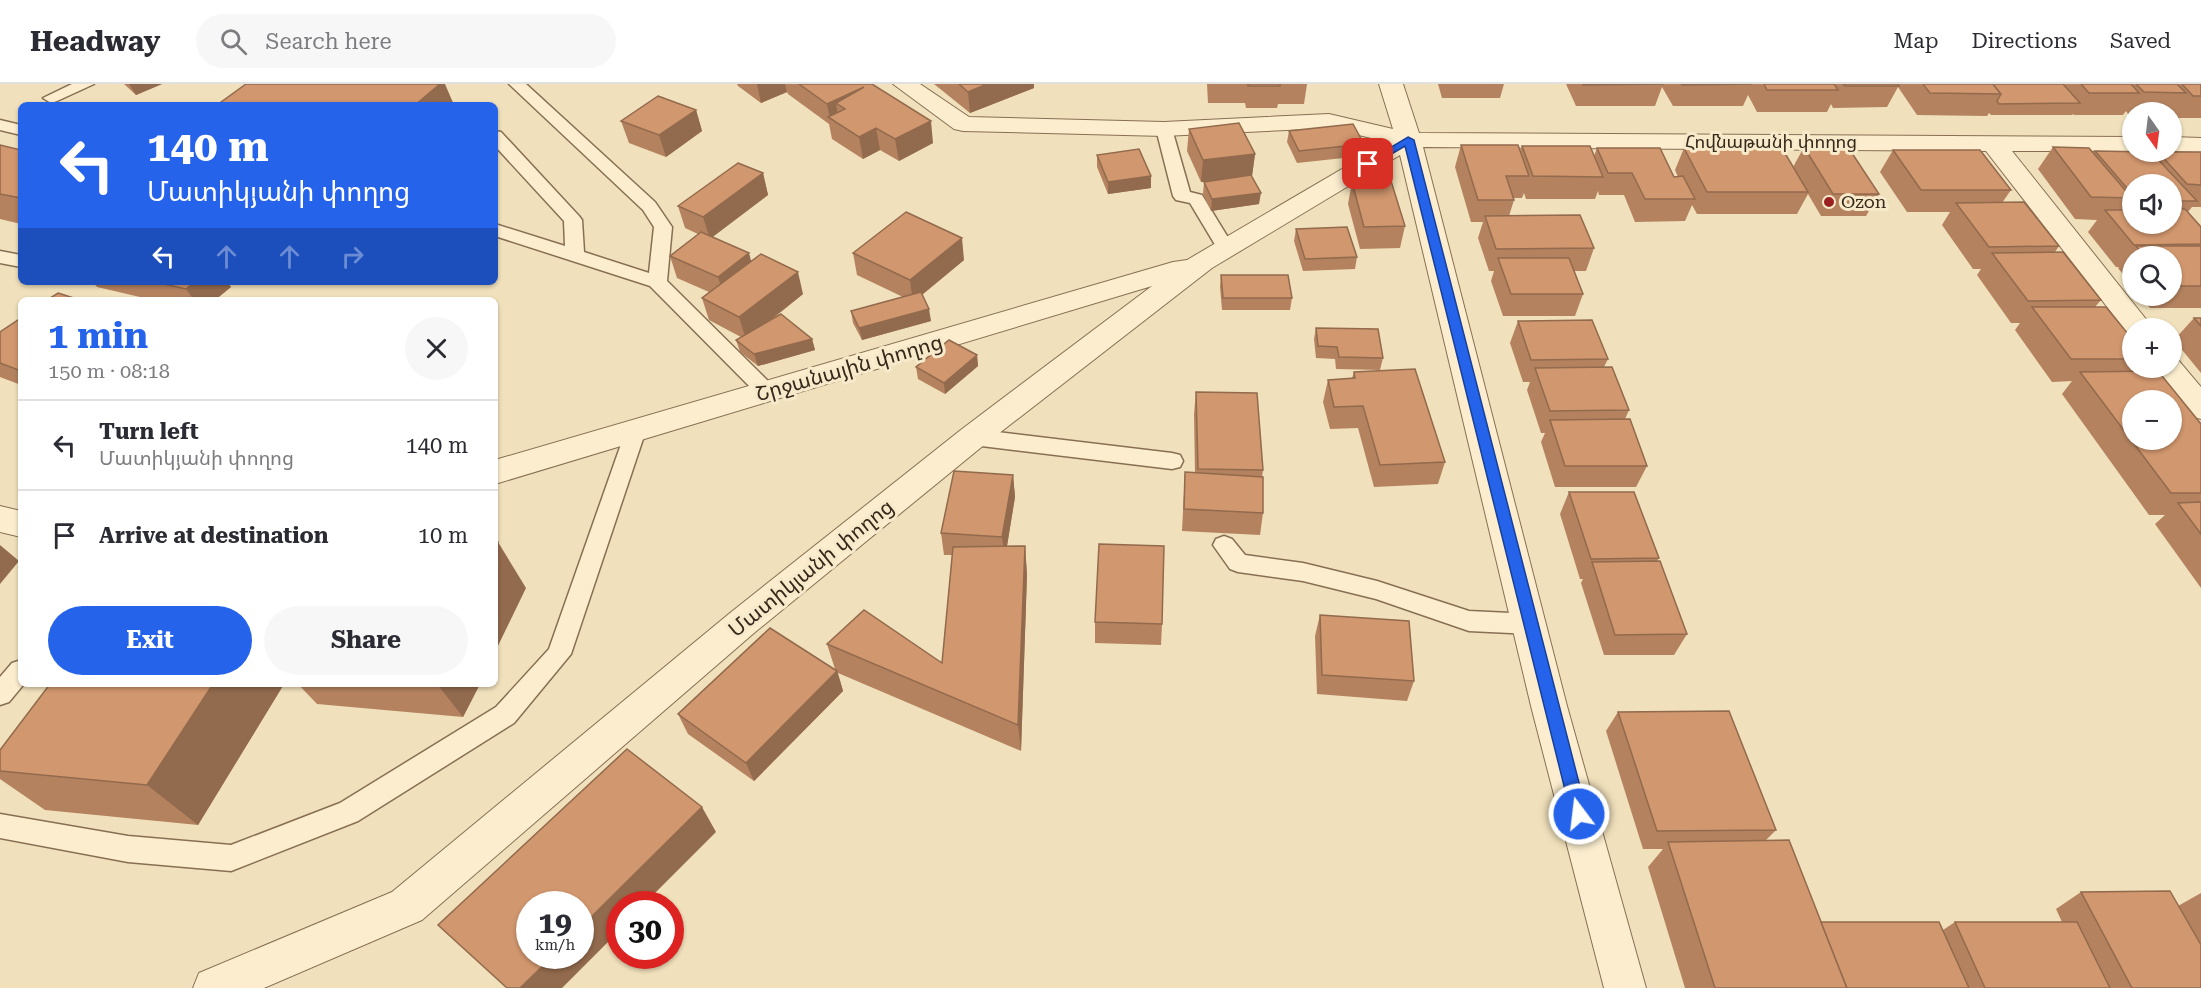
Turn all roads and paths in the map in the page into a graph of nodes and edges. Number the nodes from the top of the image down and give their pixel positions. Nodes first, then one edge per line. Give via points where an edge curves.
1 (37, 84) edge
2 (86, 84) edge
3 (517, 84) edge
4 (905, 84) edge
5 (1391, 84) edge
6 (57, 101) edge
7 (0, 125) edge
8 (18, 129) edge
9 (1164, 129) junction
10 (498, 139) edge
11 (1408, 140) junction
12 (1993, 143) junction
13 (2122, 144) edge
14 (2182, 144) edge
15 (2201, 145) edge
16 (498, 231) edge
17 (1214, 256) junction
18 (0, 257) edge
19 (575, 257) junction
20 (18, 260) edge
21 (657, 282) junction
22 (2131, 318) edge
23 (2177, 378) edge
24 (767, 392) junction
25 (2201, 408) edge
26 (636, 430) junction
27 (973, 437) junction
28 (1172, 461) dead end
29 (498, 471) edge
30 (0, 519) edge
31 (18, 523) edge
32 (1224, 545) dead end
33 (1531, 624) junction
34 (18, 673) edge
35 (0, 694) edge
36 (0, 826) edge
37 (214, 988) edge
38 (1625, 988) edge

1 - 6 lane
2 - 6 lane
3 - 21 lane via 649,206 663,227
4 - 9 street via 963,124
5 - 11 street
7 - 8 lane
9 - 11 street via 1329,121
9 - 17 lane via 1182,196 1196,199
10 - 19 lane via 573,220
11 - 12 street, Հովնաթանի փողոց
11 - 17 street, Մատիկյանի փողոց
11 - 33 street
12 - 13 street, Հովնաթանի փողոց
12 - 22 street
14 - 15 street
16 - 19 lane
17 - 24 street, Շրջանային փողոց
17 - 27 street, Մատիկյանի փողոց
18 - 20 lane
19 - 21 lane
21 - 24 lane
23 - 25 street
24 - 26 street, Շրջանային փողոց
26 - 29 street, Շրջանային փողոց
26 - 36 lane via 559,654 505,715 486,727 349,812 231,858 128,849
27 - 28 lane
27 - 37 street, Մատիկյանի փողոց via 742,623 407,906
30 - 31 street
32 - 33 lane via 1238,563 1303,572 1377,590 1469,621
33 - 38 street
34 - 35 lane

